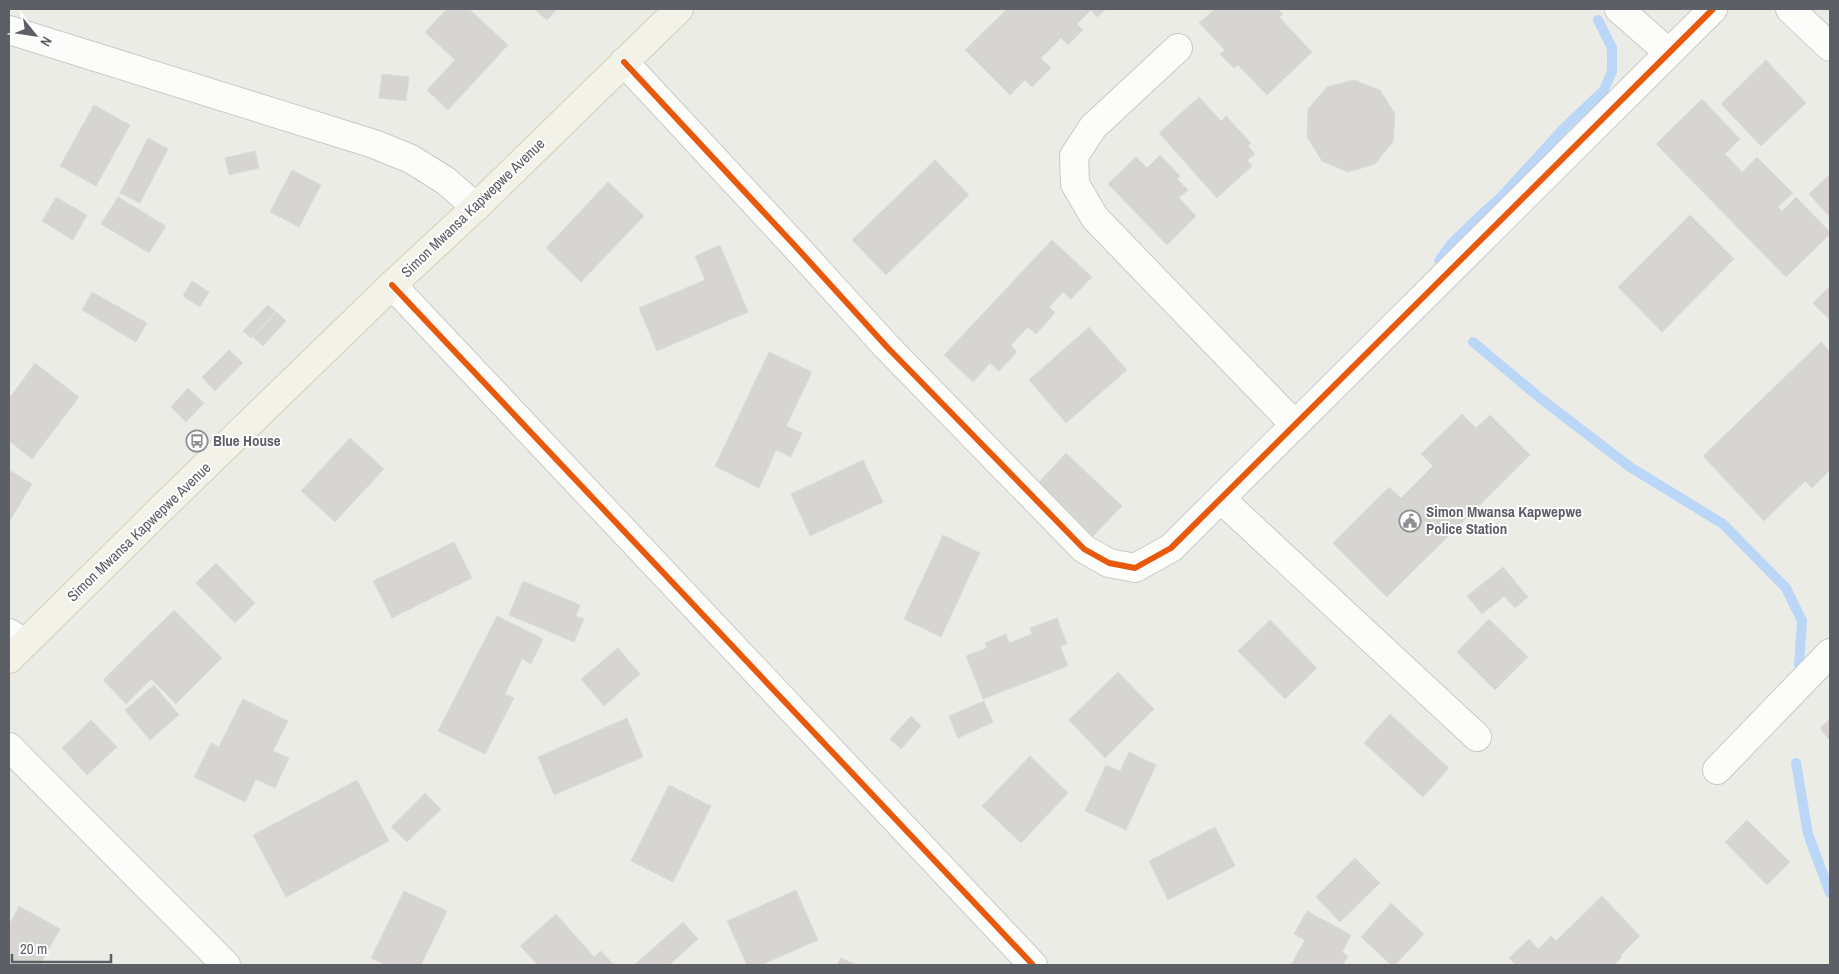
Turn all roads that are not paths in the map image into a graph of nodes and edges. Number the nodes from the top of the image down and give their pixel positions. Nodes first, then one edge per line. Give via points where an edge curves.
1 (679, 9) edge
2 (1619, 9) edge
3 (1712, 9) edge
4 (1790, 9) edge
5 (9, 30) edge
6 (1830, 47) edge
7 (1178, 48) dead end
8 (1669, 53) junction
9 (624, 62) junction
10 (476, 207) junction
11 (392, 285) junction
12 (1295, 426) junction
13 (1221, 499) junction
14 (14, 645) edge
15 (1830, 653) edge
16 (1477, 737) dead end
17 (9, 746) edge
18 (1717, 770) dead end
19 (226, 965) edge
20 (1033, 965) edge

1 - 9 main road, Simon Mwansa Kapwepwe Avenue
2 - 8 street
3 - 8 street
4 - 6 street
5 - 10 street via 374,144 411,159 446,181
7 - 12 street via 1093,127 1074,156 1074,184 1095,218
8 - 12 street
9 - 10 main road, Simon Mwansa Kapwepwe Avenue
9 - 13 street via 887,347 1084,549 1109,564 1135,568 1171,548
10 - 11 main road, Simon Mwansa Kapwepwe Avenue
11 - 14 main road, Simon Mwansa Kapwepwe Avenue
11 - 20 street
12 - 13 street
13 - 16 street
15 - 18 street
17 - 19 street

